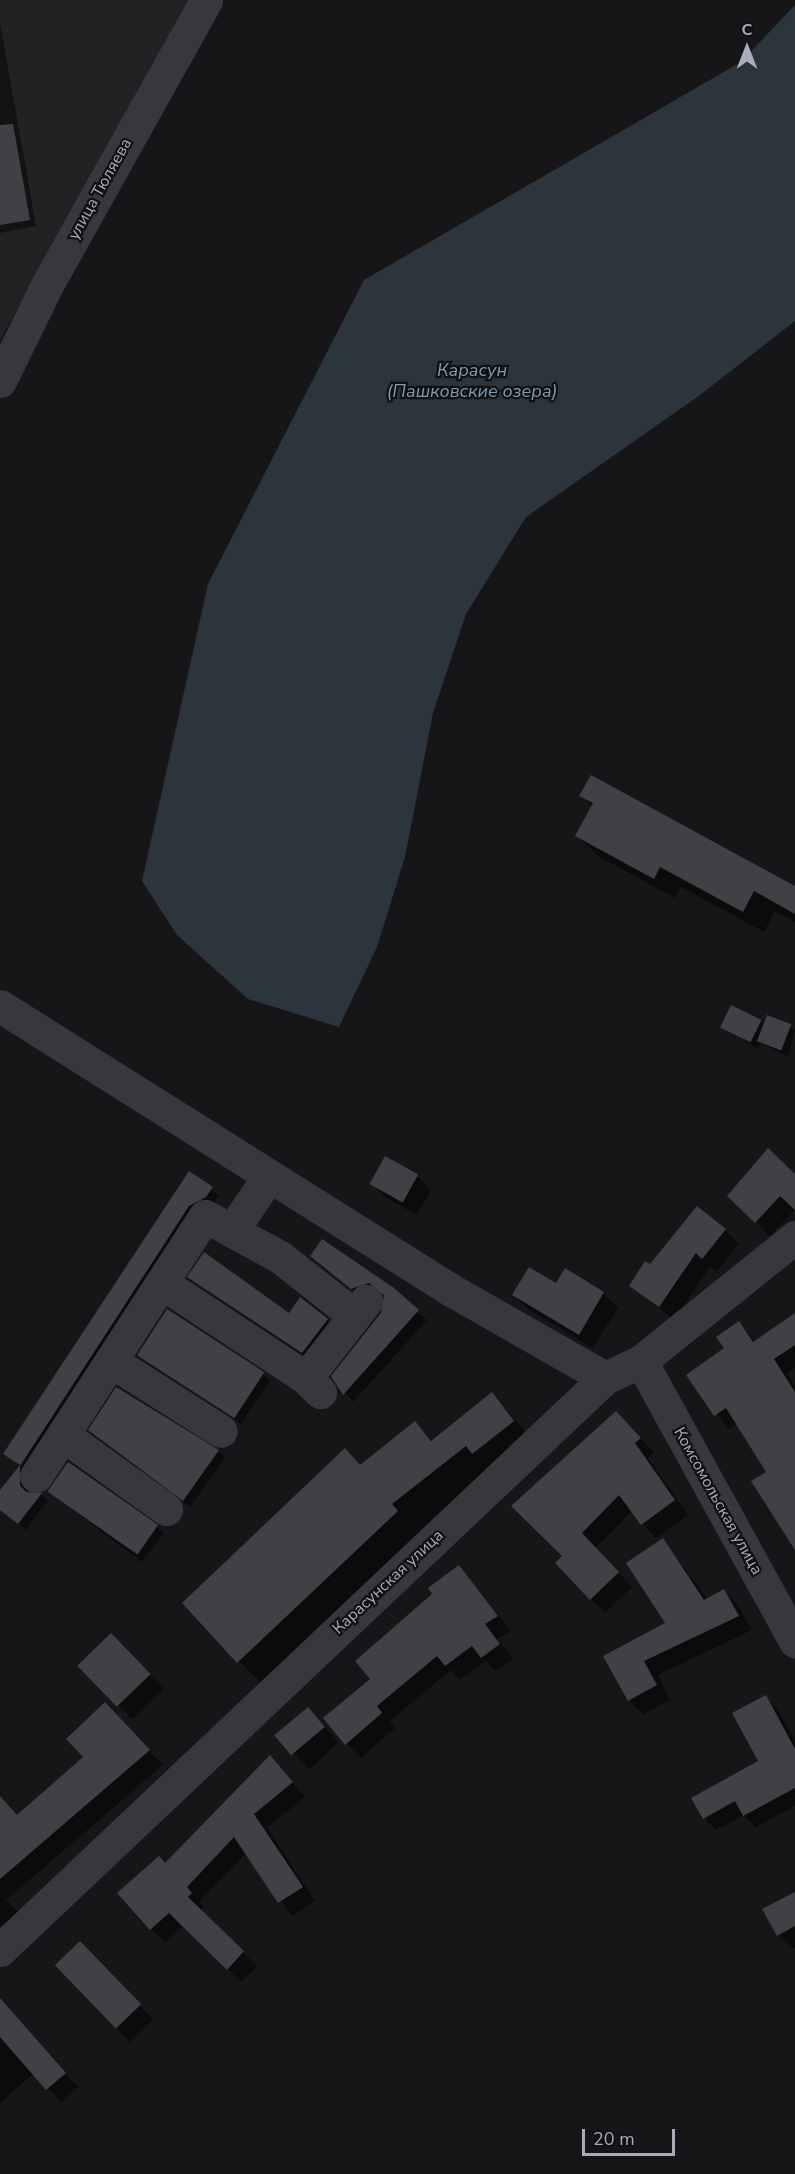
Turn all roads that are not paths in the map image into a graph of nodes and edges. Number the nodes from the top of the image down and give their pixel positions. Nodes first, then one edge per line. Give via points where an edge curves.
1 (206, 0) edge
2 (0, 381) edge
3 (0, 1006) edge
4 (269, 1176) junction
5 (233, 1229) junction
6 (795, 1237) edge
7 (162, 1283) junction
8 (111, 1361) junction
9 (641, 1361) junction
10 (605, 1378) junction
11 (221, 1431) dead end
12 (63, 1435) junction
13 (36, 1476) dead end
14 (166, 1509) dead end
15 (795, 1641) edge
16 (0, 1950) edge

1 - 2 street, улица Тюляева via 47,285
3 - 4 street
4 - 5 street
4 - 10 street via 451,1290
5 - 7 street via 205,1216
5 - 7 street via 360,1308 313,1385
6 - 9 street, Карасунская улица
7 - 8 street
8 - 11 street
8 - 12 street
9 - 10 street, Карасунская улица
9 - 15 street, Комсомольская улица
10 - 16 street, Карасунская улица
12 - 13 street
12 - 14 street

